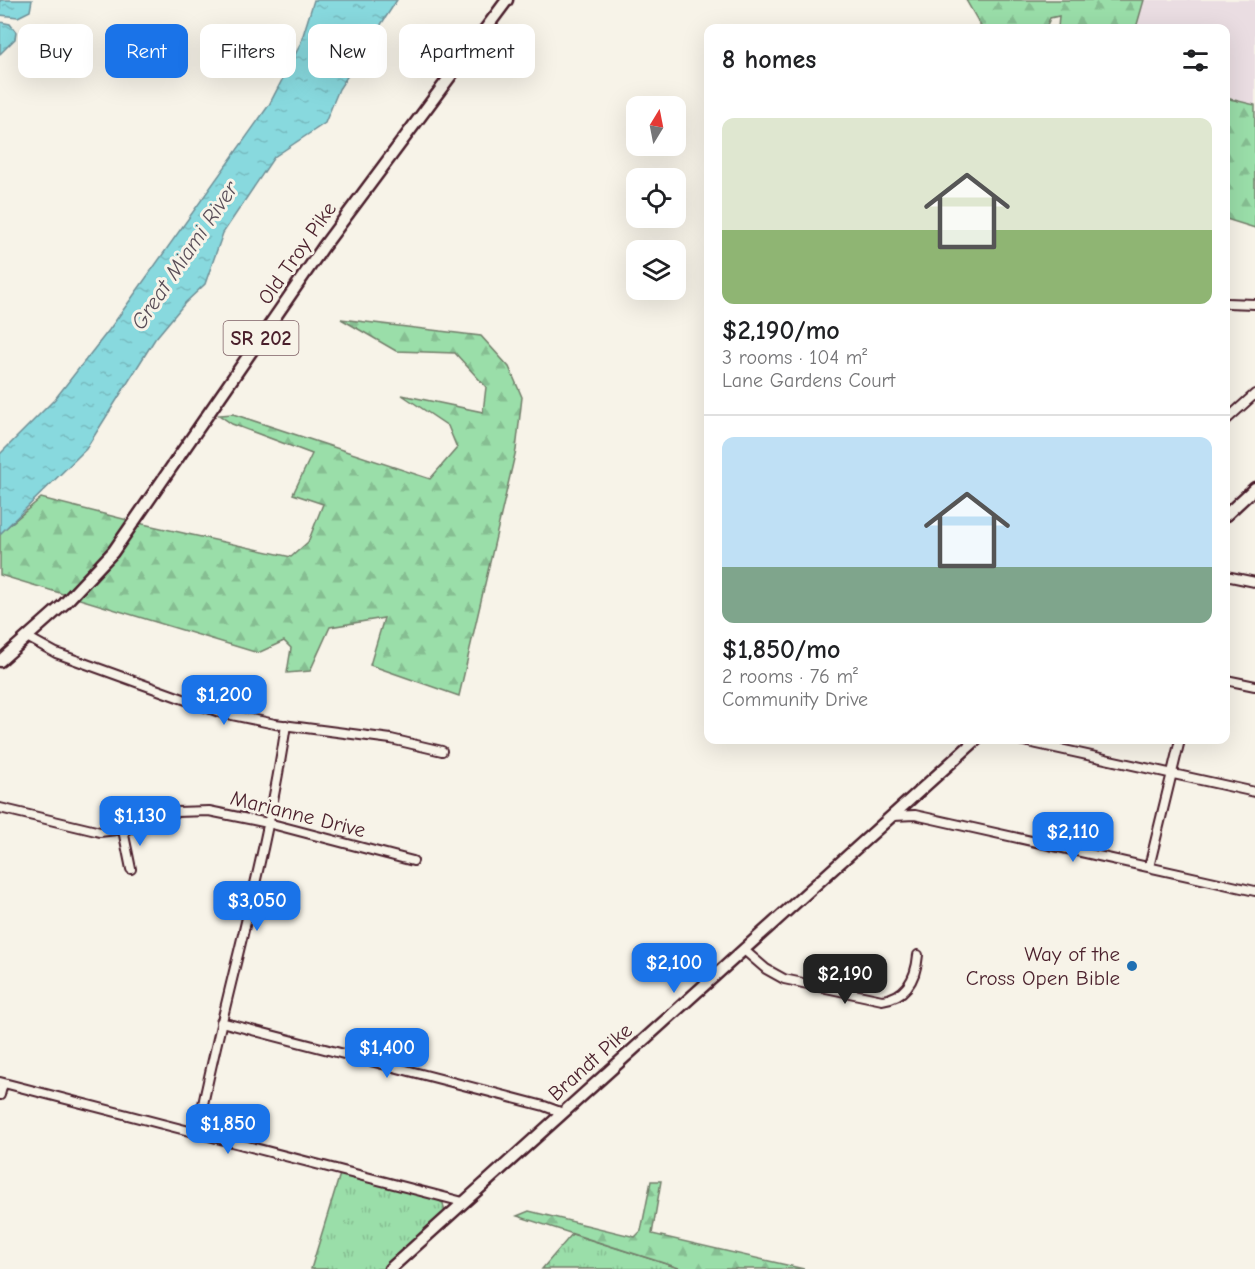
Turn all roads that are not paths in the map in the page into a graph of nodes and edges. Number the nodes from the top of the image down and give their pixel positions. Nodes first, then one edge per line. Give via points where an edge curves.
1 (507, 0) edge
2 (1230, 303) edge
3 (1255, 304) edge
4 (1255, 394) edge
5 (1230, 416) edge
6 (1255, 488) edge
7 (1230, 511) edge
8 (1230, 577) edge
9 (1255, 582) edge
10 (27, 637) junction
11 (0, 661) edge
12 (1230, 681) edge
13 (1255, 686) edge
14 (286, 725) junction
15 (972, 744) edge
16 (1037, 744) edge
17 (1179, 744) edge
18 (442, 751) dead end
19 (1171, 773) junction
20 (1255, 792) edge
21 (0, 808) edge
22 (892, 816) junction
23 (268, 823) junction
24 (123, 830) junction
25 (413, 861) dead end
26 (1149, 867) junction
27 (131, 869) dead end
28 (1255, 891) edge
29 (744, 950) junction
30 (918, 955) dead end
31 (221, 1022) junction
32 (2, 1083) edge
33 (0, 1095) edge
34 (563, 1113) junction
35 (197, 1133) junction
36 (463, 1202) junction
37 (390, 1269) edge

1 - 10 main road, Old Troy Pike / SR 202 via 337,229 113,552
2 - 3 street
4 - 5 street
6 - 7 main road
8 - 9 street
10 - 11 main road, Old Troy Pike / SR 202
10 - 14 street via 56,653 193,704
12 - 13 street
14 - 18 street via 372,736
14 - 23 street
15 - 22 main road, Brandt Pike
16 - 19 street
17 - 19 street
19 - 20 street
19 - 26 street
21 - 24 street, Marianne Drive via 85,830
22 - 26 street via 915,815
22 - 29 main road, Brandt Pike
23 - 24 street, Marianne Drive via 187,810
23 - 25 street, Marianne Drive
23 - 31 street
24 - 27 street
26 - 28 street
29 - 30 street via 784,979 882,1000 898,996 907,988
29 - 34 main road, Brandt Pike
31 - 34 street
31 - 35 street
32 - 33 street
32 - 35 street
34 - 36 main road, Brandt Pike
35 - 36 street
36 - 37 main road, Brandt Pike

